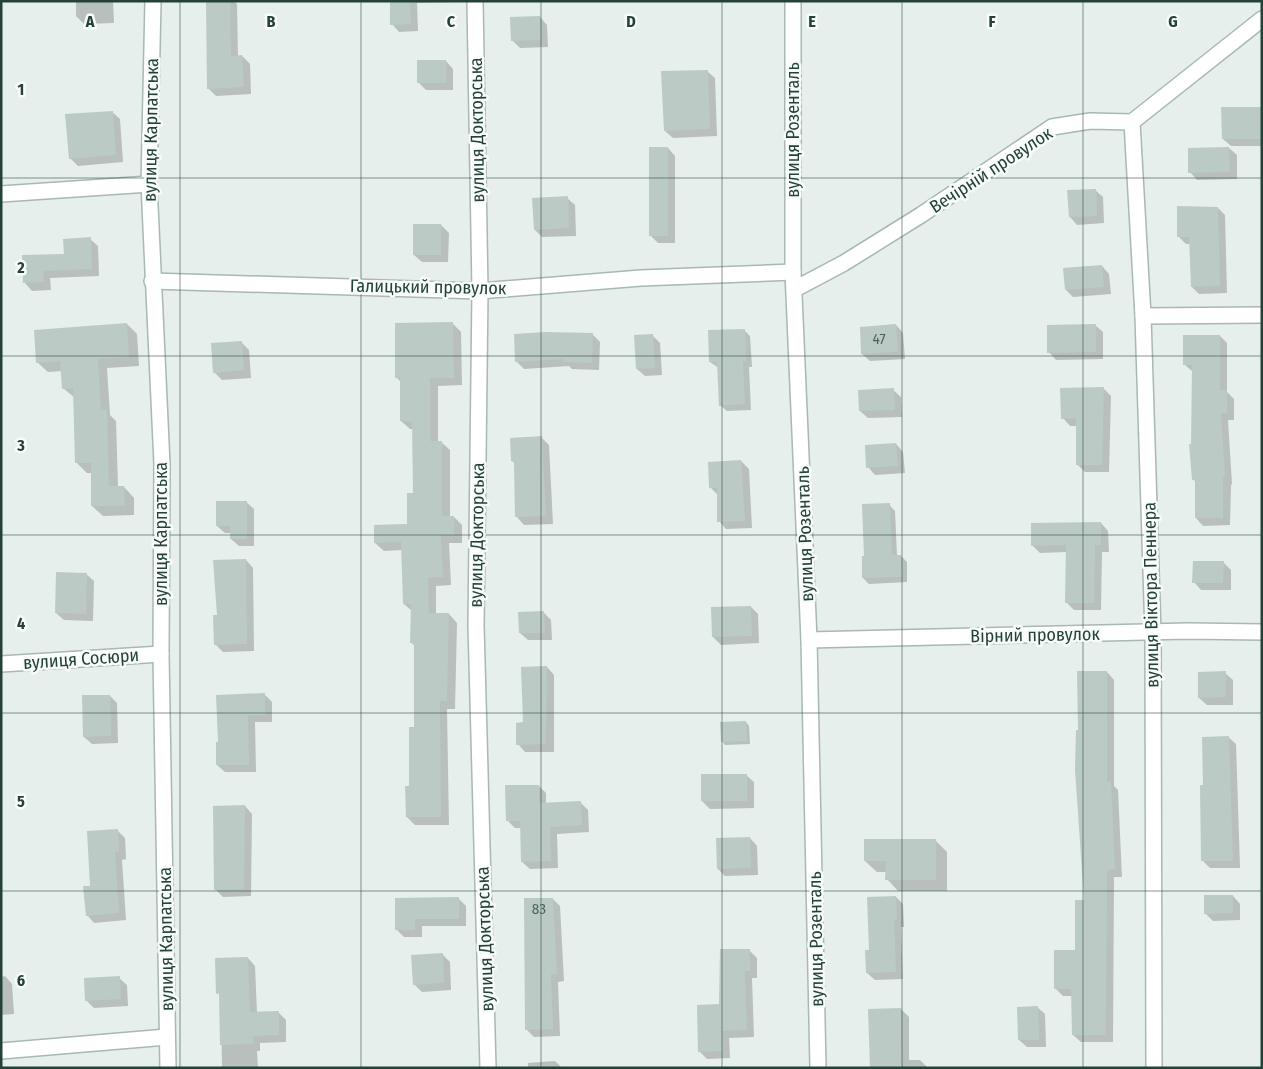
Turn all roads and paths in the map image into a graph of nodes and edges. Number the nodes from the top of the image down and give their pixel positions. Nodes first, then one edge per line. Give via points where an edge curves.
1 (153, 1) edge
2 (475, 1) edge
3 (794, 1) edge
4 (1262, 20) edge
5 (1132, 122) junction
6 (149, 184) junction
7 (1, 194) edge
8 (793, 272) junction
9 (152, 281) junction
10 (795, 289) junction
11 (480, 291) junction
12 (1262, 315) edge
13 (1143, 316) junction
14 (1262, 632) edge
15 (1153, 634) junction
16 (809, 640) junction
17 (161, 654) junction
18 (1, 664) edge
19 (167, 1036) junction
20 (1, 1051) edge
21 (168, 1068) edge
22 (488, 1068) edge
23 (818, 1068) edge
24 (1154, 1068) edge

1 - 6 street, вулиця Карпатська
2 - 11 street, вулиця Докторська
3 - 8 street, вулиця Розенталь
4 - 5 street
5 - 10 street, Вечірній провулок via 1090,121 1052,127 914,220
5 - 13 street, вулиця Віктора Пеннера
6 - 7 street
6 - 9 street, вулиця Карпатська
8 - 10 street, вулиця Розенталь
8 - 11 street, Галицький провулок via 641,278
9 - 11 street, Галицький провулок
9 - 17 street, вулиця Карпатська via 162,464
10 - 16 street, вулиця Розенталь
11 - 22 street, вулиця Докторська via 476,625
12 - 13 street
13 - 15 street, вулиця Віктора Пеннера
14 - 15 street, Вірний провулок
15 - 16 street, Вірний провулок
15 - 24 street, вулиця Віктора Пеннера
16 - 23 street, вулиця Розенталь
17 - 18 street, вулиця Сосюри
17 - 19 street, вулиця Карпатська
19 - 20 street
19 - 21 street, вулиця Карпатська

